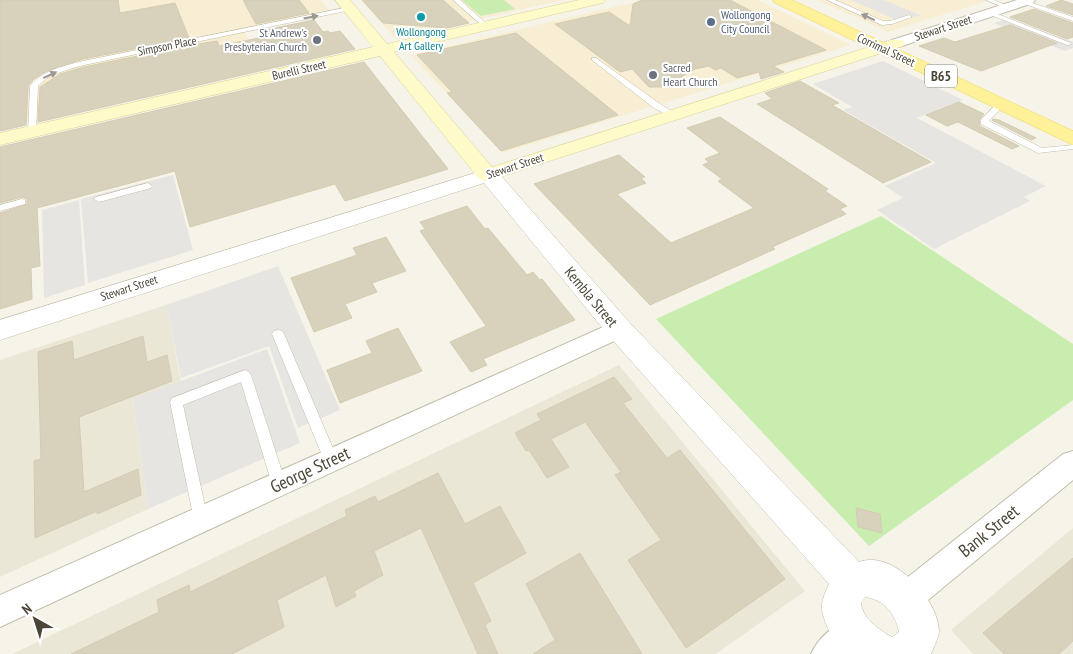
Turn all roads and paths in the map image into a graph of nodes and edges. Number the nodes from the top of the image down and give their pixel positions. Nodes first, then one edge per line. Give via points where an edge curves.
1 (456, 0) edge
2 (598, 0) edge
3 (780, 0) edge
4 (803, 0) edge
5 (830, 0) edge
6 (1026, 1) edge
7 (345, 5) edge
8 (990, 6) edge
9 (909, 17) dead end
10 (1073, 19) edge
11 (486, 26) junction
12 (1069, 44) dead end
13 (889, 46) junction
14 (384, 50) junction
15 (594, 59) dead end
16 (1001, 104) junction
17 (674, 115) junction
18 (1073, 130) edge
19 (32, 132) junction
20 (0, 139) edge
21 (1073, 139) edge
22 (1073, 147) edge
23 (488, 175) junction
24 (148, 186) dead end
25 (100, 199) dead end
26 (22, 202) dead end
27 (0, 208) edge
28 (619, 329) junction
29 (0, 330) edge
30 (278, 334) dead end
31 (331, 460) junction
32 (1073, 463) edge
33 (279, 484) junction
34 (201, 520) junction
35 (853, 583) junction
36 (905, 599) junction
37 (0, 611) edge
38 (883, 650) edge

1 - 11 lane
2 - 11 main road, Burelli Street
3 - 13 main road, Corrimal Street / B65
4 - 13 main road, Corrimal Street
9 -> 5 lane via 882,23
6 - 8 street, Stewart Street via 1007,7
6 - 10 lane
7 - 14 main road, Kembla Street
19 -> 7 lane, Simpson Place via 34,86 56,72 83,63
8 - 12 lane
8 - 13 street, Stewart Street
11 - 14 main road, Burelli Street
13 - 16 main road, Corrimal Street / B65
13 - 17 main road, Stewart Street
13 - 18 main road, Corrimal Street via 1001,91
14 - 19 main road, Burelli Street
14 - 23 main road, Kembla Street
15 - 17 lane
16 - 21 main road, Corrimal Street / B65
16 - 22 lane via 984,122 1041,151
17 - 23 main road, Stewart Street
19 - 20 main road, Burelli Street
23 - 28 street, Kembla Street
23 - 29 street, Stewart Street
24 - 25 lane
26 - 27 lane
28 - 31 street, George Street
28 - 35 street, Kembla Street
30 - 31 lane
31 - 33 street, George Street
32 - 36 street, Bank Street
33 - 34 street, George Street
33 - 34 lane via 245,375 176,402
34 - 37 street, George Street
35 - 36 street via 862,579 884,583
35 - 38 street via 843,599 846,622
36 - 38 street via 919,631

